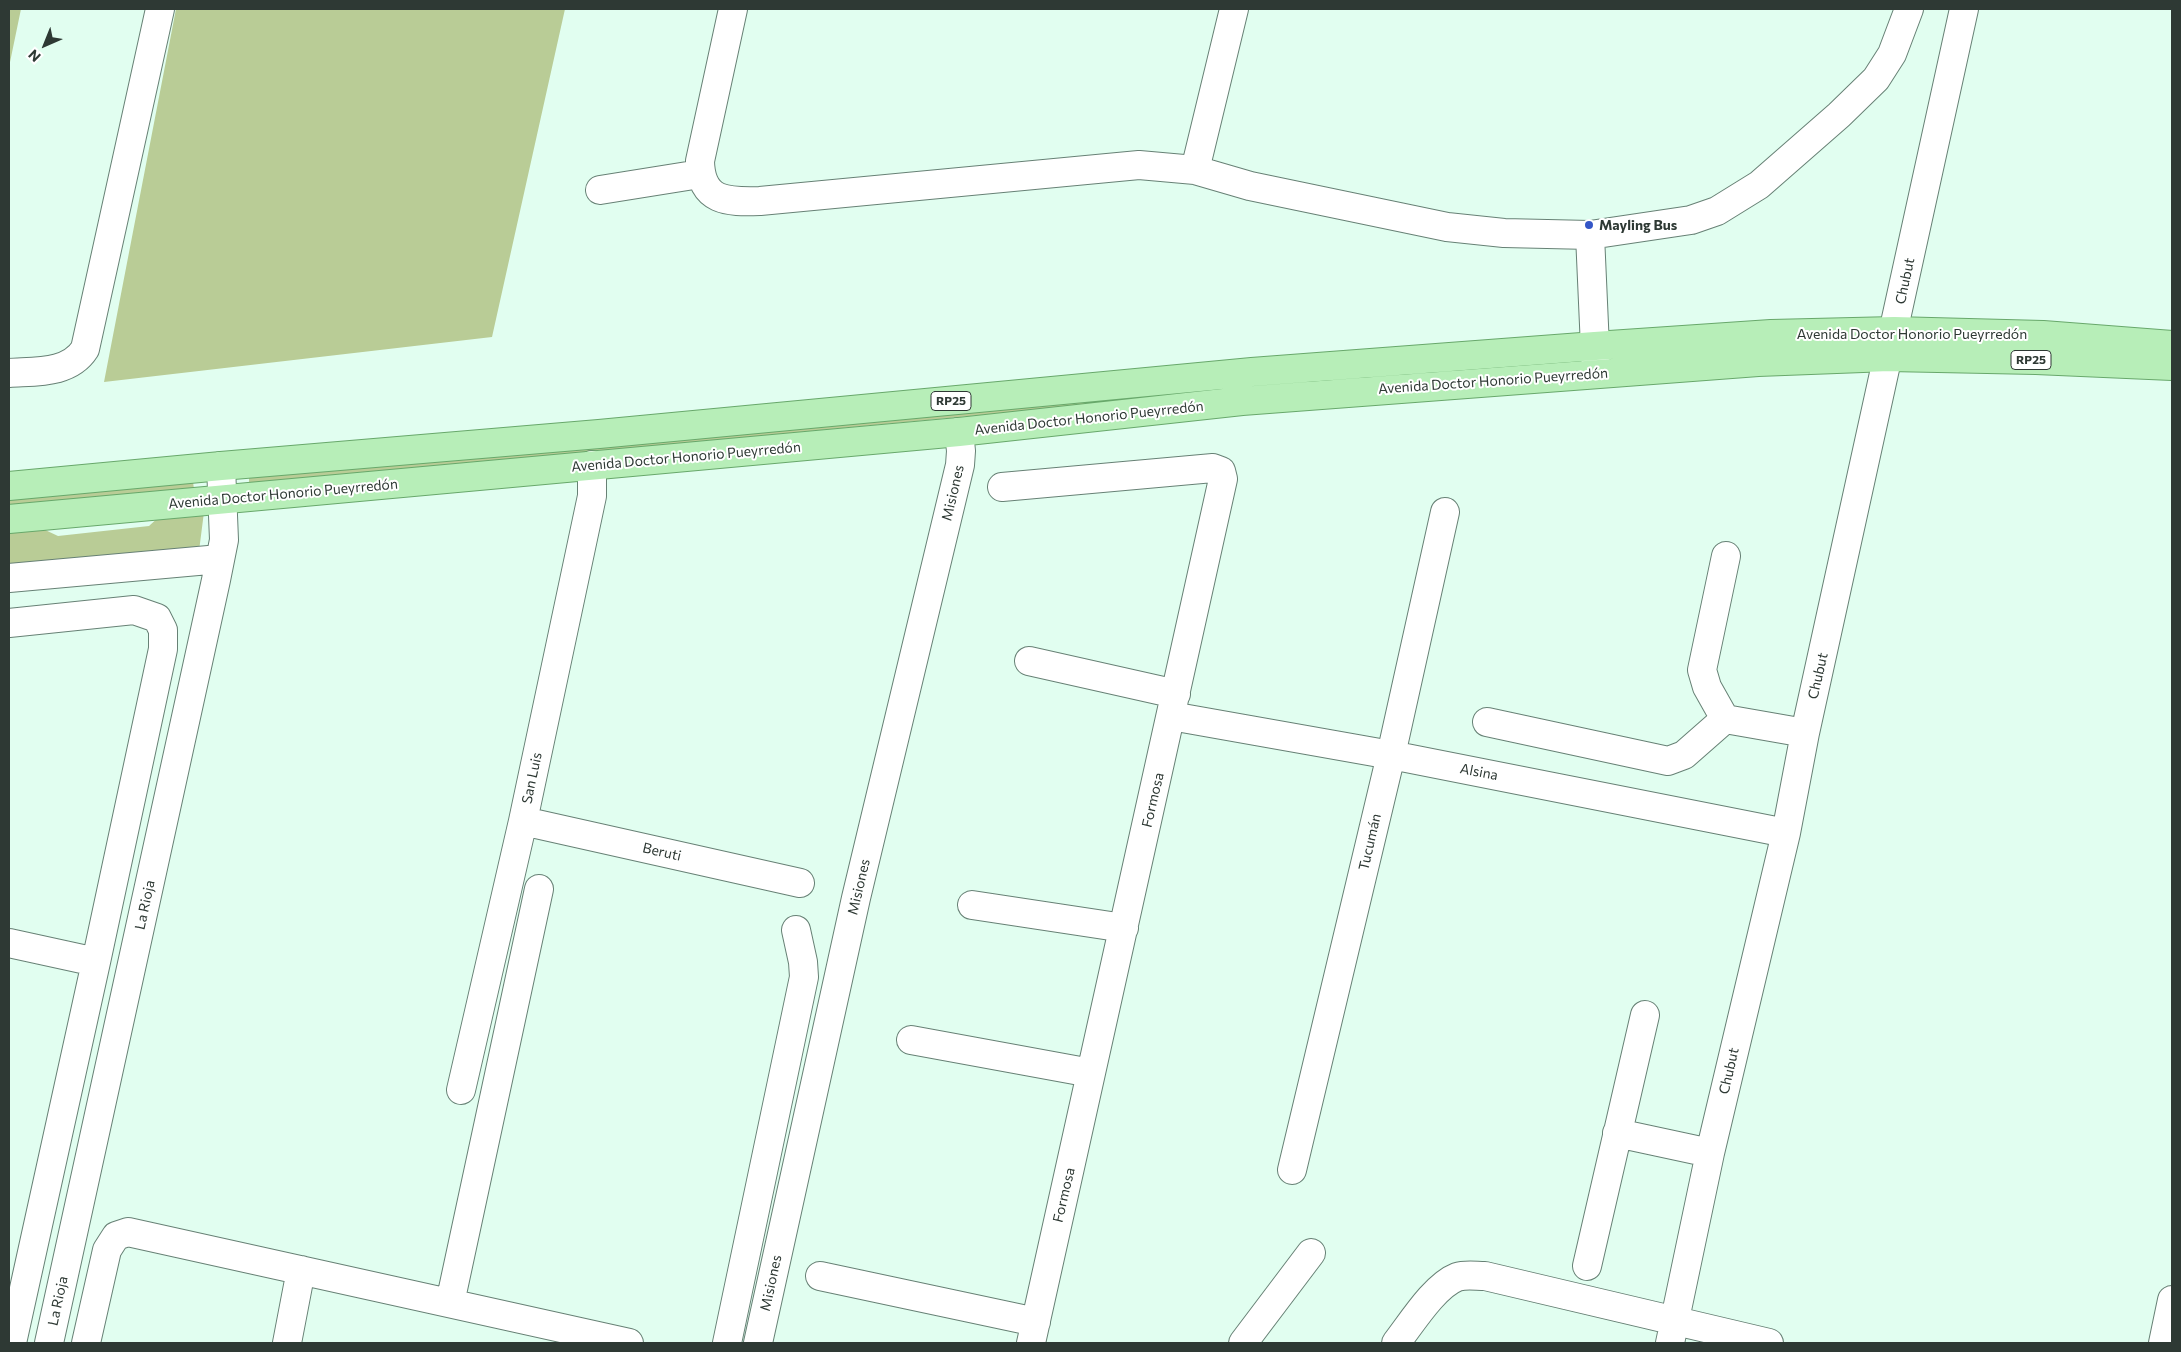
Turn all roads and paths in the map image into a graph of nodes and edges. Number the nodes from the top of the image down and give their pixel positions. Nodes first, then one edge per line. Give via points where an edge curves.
1 (160, 9) edge
2 (733, 9) edge
3 (1234, 9) edge
4 (1909, 9) edge
5 (1964, 9) edge
6 (1195, 170) junction
7 (700, 174) junction
8 (600, 190) dead end
9 (1590, 235) junction
10 (1891, 344) junction
11 (2172, 345) edge
12 (1595, 346) junction
13 (2172, 366) edge
14 (9, 373) edge
15 (1596, 373) junction
16 (959, 432) junction
17 (592, 465) junction
18 (222, 466) junction
19 (9, 486) edge
20 (1002, 487) dead end
21 (222, 500) junction
22 (1445, 512) dead end
23 (9, 519) edge
24 (1726, 556) dead end
25 (220, 559) junction
26 (9, 578) edge
27 (9, 622) edge
28 (1029, 661) dead end
29 (1174, 705) junction
30 (1725, 719) junction
31 (1487, 722) dead end
32 (1806, 734) junction
33 (1391, 755) junction
34 (523, 821) junction
35 (1786, 833) junction
36 (800, 883) dead end
37 (539, 889) dead end
38 (972, 905) dead end
39 (1124, 928) junction
40 (796, 930) dead end
41 (9, 943) edge
42 (96, 962) junction
43 (1645, 1015) dead end
44 (911, 1040) dead end
45 (1091, 1073) junction
46 (461, 1090) dead end
47 (1617, 1133) junction
48 (1710, 1153) junction
49 (1292, 1170) dead end
50 (1311, 1253) dead end
51 (1587, 1266) dead end
52 (301, 1270) junction
53 (820, 1276) dead end
54 (2172, 1300) edge
55 (450, 1304) junction
56 (523, 1332) edge
57 (1033, 1333) edge
58 (1672, 1333) edge
59 (12, 1343) edge
60 (49, 1343) edge
61 (86, 1343) edge
62 (287, 1343) edge
63 (629, 1343) edge
64 (727, 1343) edge
65 (758, 1343) edge
66 (1243, 1343) edge
67 (1396, 1343) edge
68 (1769, 1343) edge
69 (2164, 1343) edge

1 - 14 street via 85,349 80,358 67,366
2 - 7 street via 700,161
3 - 6 street
4 - 9 street via 1892,54 1876,78 1759,185 1717,211 1692,220
5 - 10 street, Chubut
6 - 7 street via 1139,165 729,202 714,196
6 - 9 street via 1250,186 1447,227 1513,234
7 - 8 street
9 - 12 street
10 - 11 main road, Avenida Doctor Honorio Pueyrredón / RP25 via 2043,335
10 - 12 main road, Avenida Doctor Honorio Pueyrredón / RP25 via 1771,334
10 - 13 main road, Avenida Doctor Honorio Pueyrredón / RP25 via 2036,360
10 - 15 main road, Avenida Doctor Honorio Pueyrredón / RP25 via 1758,362
10 - 32 street, Chubut
12 - 15 street
12 - 18 main road, Avenida Doctor Honorio Pueyrredón / RP25 via 1252,372 609,434
15 - 16 main road, Avenida Doctor Honorio Pueyrredón / RP25 via 1242,401
16 - 17 main road, Avenida Doctor Honorio Pueyrredón / RP25
16 - 65 street, Misiones via 960,465 856,898
17 - 21 main road, Avenida Doctor Honorio Pueyrredón / RP25
17 - 34 street, San Luis via 592,496
18 - 19 main road, Avenida Doctor Honorio Pueyrredón / RP25
18 - 21 street, La Rioja
20 - 29 street, Formosa via 1213,468 1221,471 1223,479
21 - 23 main road, Avenida Doctor Honorio Pueyrredón / RP25
21 - 25 street, La Rioja via 224,540
22 - 33 street, Tucumán
24 - 30 street via 1702,670
25 - 26 street
25 - 60 street, La Rioja
27 - 42 street via 134,610 157,618 163,630 163,649
28 - 29 street, Alsina
29 - 33 street, Alsina
29 - 39 street, Formosa
30 - 31 street via 1684,755 1668,761
30 - 32 street
32 - 35 street, Chubut
33 - 35 street, Alsina
33 - 49 street, Tucumán
34 - 36 street, Beruti
34 - 46 street, San Luis
35 - 48 street, Chubut
37 - 55 street
38 - 39 street
39 - 45 street, Formosa
40 - 64 street via 804,977
41 - 42 street
42 - 59 street
43 - 47 street
44 - 45 street
45 - 57 street, Formosa
47 - 48 street
47 - 51 street
48 - 58 street, Chubut
50 - 66 street
52 - 55 street
52 - 61 street via 128,1232 116,1236 107,1250
52 - 62 street
53 - 57 street
54 - 69 street
55 - 56 street
56 - 63 street
58 - 67 street via 1485,1276 1468,1276 1457,1277 1443,1286
58 - 68 street

